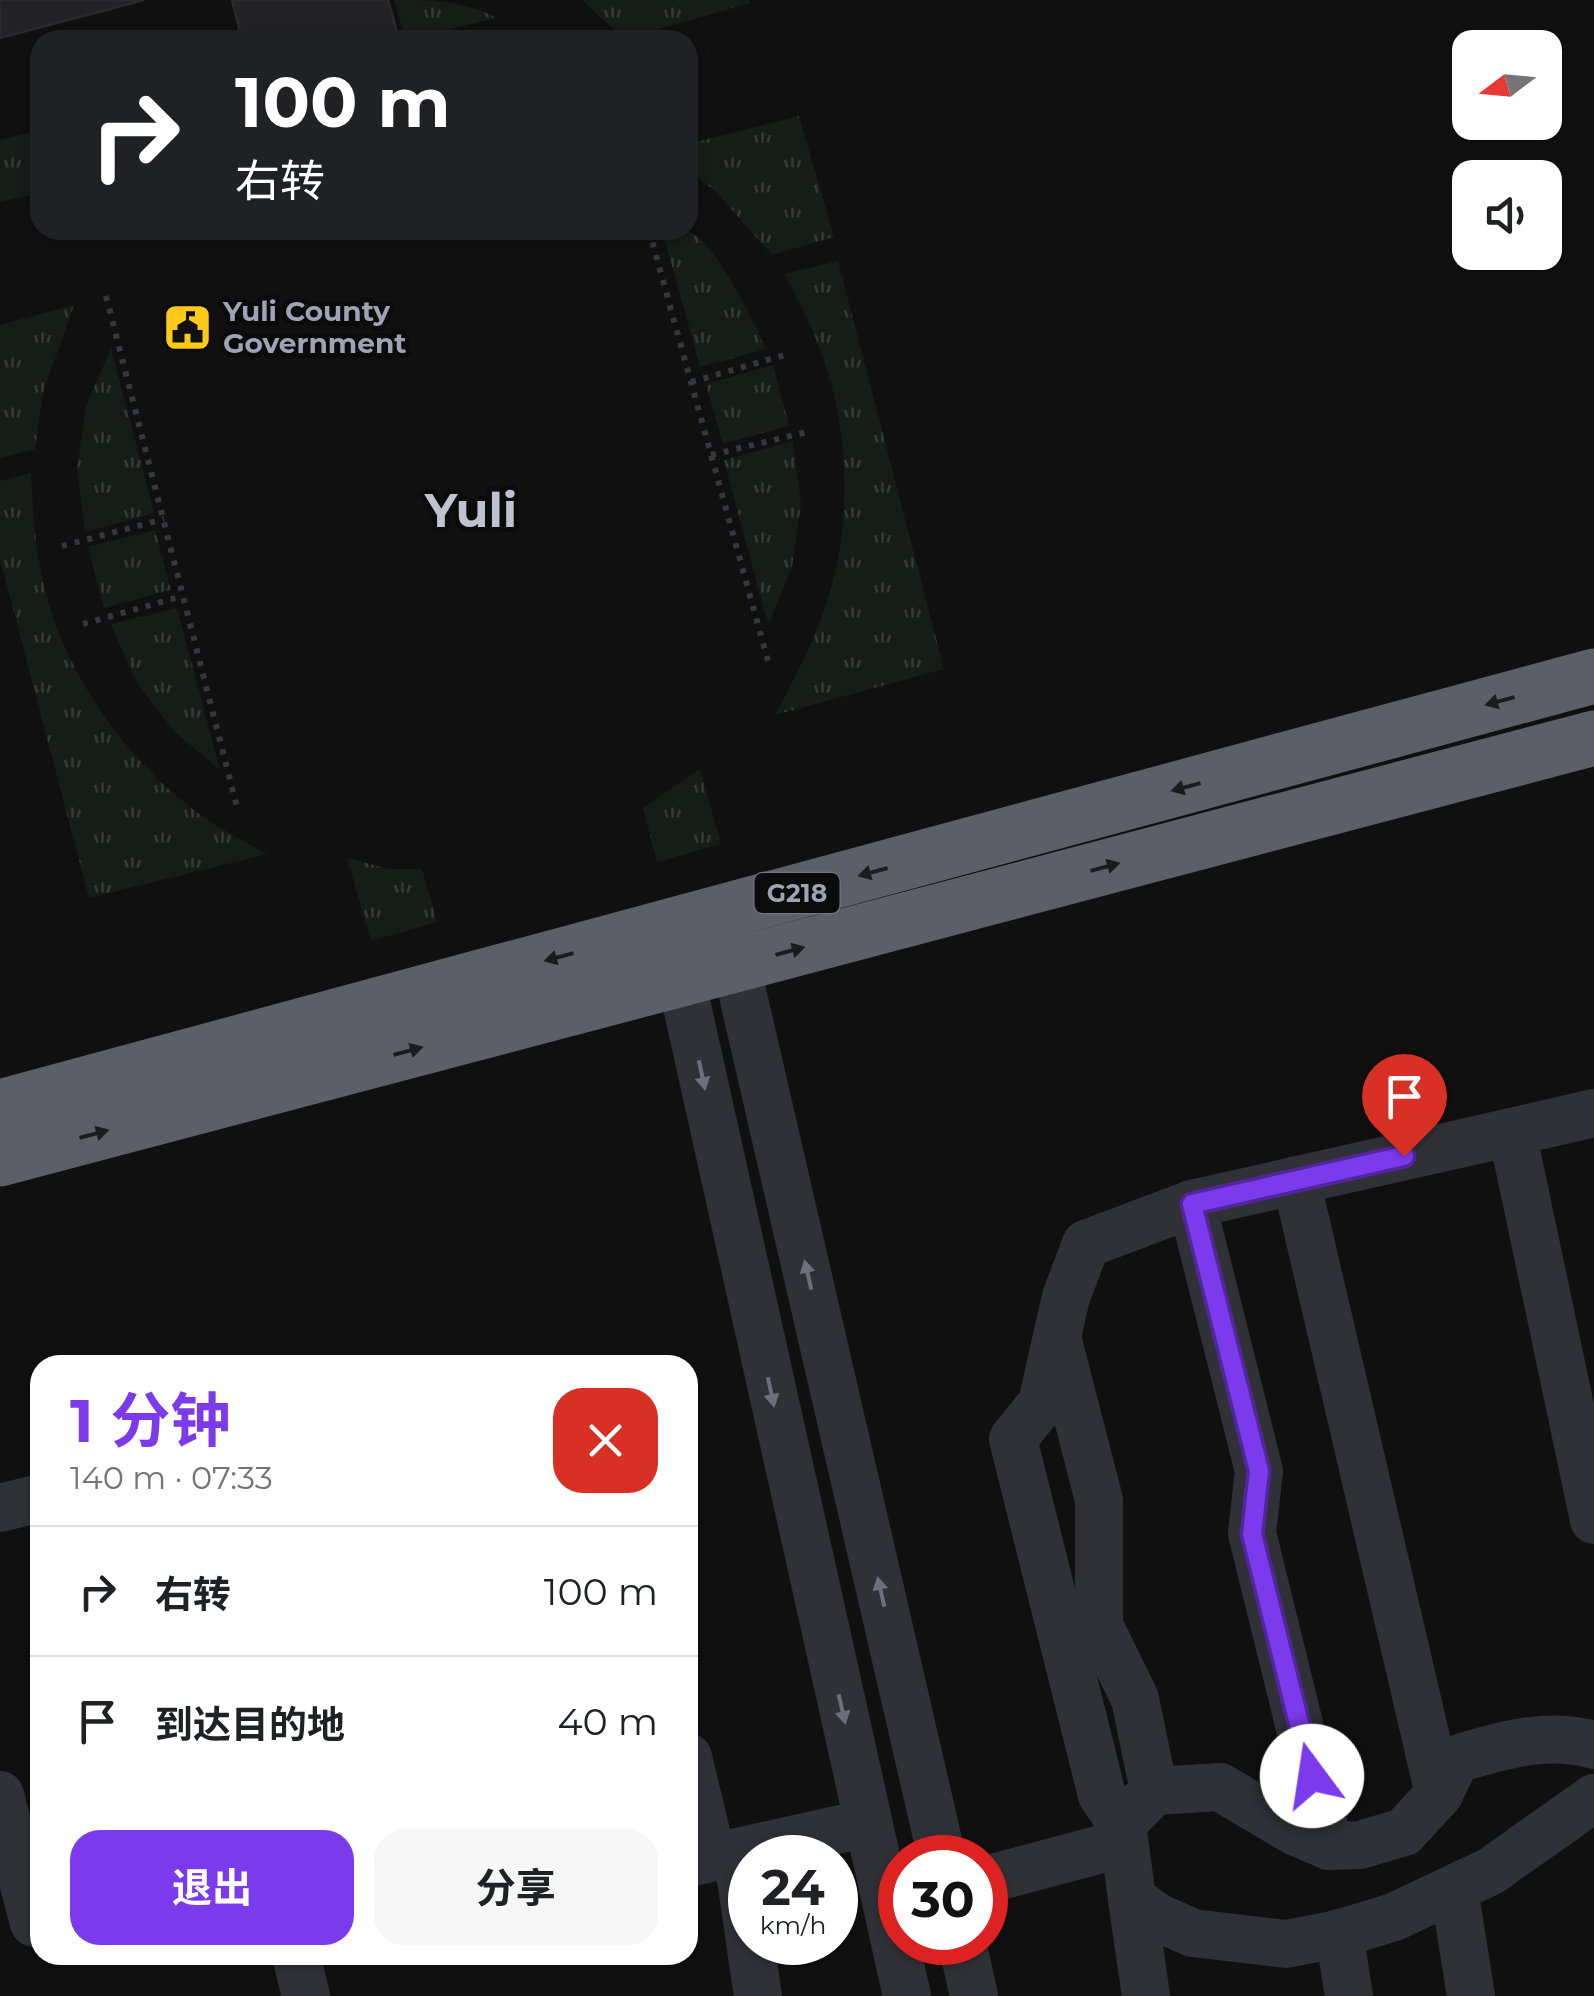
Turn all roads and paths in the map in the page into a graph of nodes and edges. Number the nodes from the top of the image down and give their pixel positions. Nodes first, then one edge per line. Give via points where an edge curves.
1 (652, 240) edge
2 (106, 296) dead end
3 (788, 354) dead end
4 (691, 382) junction
5 (807, 432) dead end
6 (711, 455) junction
7 (164, 519) junction
8 (62, 546) dead end
9 (183, 596) junction
10 (84, 624) dead end
11 (768, 661) dead end
12 (1594, 676) edge
13 (1594, 738) edge
14 (237, 807) dead end
15 (736, 965) junction
16 (681, 979) junction
17 (0, 1107) edge
18 (1594, 1113) edge
19 (1512, 1132) junction
20 (0, 1159) edge
21 (1296, 1180) junction
22 (1192, 1204) junction
23 (1057, 1339) junction
24 (30, 1500) edge
25 (0, 1508) edge
26 (1594, 1520) edge
27 (1594, 1745) edge
28 (1440, 1794) junction
29 (0, 1795) edge
30 (1594, 1798) edge
31 (698, 1799) edge
32 (1133, 1819) junction
33 (868, 1823) junction
34 (937, 1835) edge
35 (1329, 1846) junction
36 (712, 1857) edge
37 (1008, 1871) edge
38 (1454, 1889) junction
39 (728, 1893) edge
40 (1132, 1899) junction
41 (24, 1920) edge
42 (1340, 1933) junction
43 (298, 1965) edge
44 (753, 1965) edge
45 (967, 1965) edge
46 (306, 1996) edge
47 (758, 1996) edge
48 (907, 1996) edge
49 (974, 1996) edge
50 (1146, 1996) edge
51 (1349, 1996) edge
52 (1472, 1996) edge

1 - 4 path
2 - 7 path
3 - 4 path
4 - 6 path
5 - 6 path
6 - 11 path
7 - 8 path
7 - 9 path
9 - 10 path
9 - 14 path
12 -> 17 highway, G218
15 -> 13 highway, G218
15 - 16 highway, G218
34 -> 15 street
20 -> 16 highway, G218
16 -> 33 street
18 - 19 street
19 - 21 street
19 - 26 street
21 - 22 street
21 - 28 street
22 - 23 street via 1086,1244
22 - 35 street via 1259,1471 1252,1534
23 - 32 street via 1099,1500 1099,1625 1135,1700
23 - 32 street via 1042,1402 1014,1439 1102,1795
24 - 25 street
27 - 28 street via 1567,1737 1496,1747 1456,1760
28 - 35 street via 1404,1832
29 - 41 street
30 - 38 street via 1491,1871
31 - 36 street
32 - 35 street via 1220,1787
32 - 37 street
32 - 40 street
33 - 36 street
33 - 48 street
36 - 39 street
38 - 42 street
38 - 52 street
40 - 42 street via 1193,1934 1286,1944
40 - 50 street
42 - 51 street
43 - 46 street
44 - 47 street
45 - 49 street

